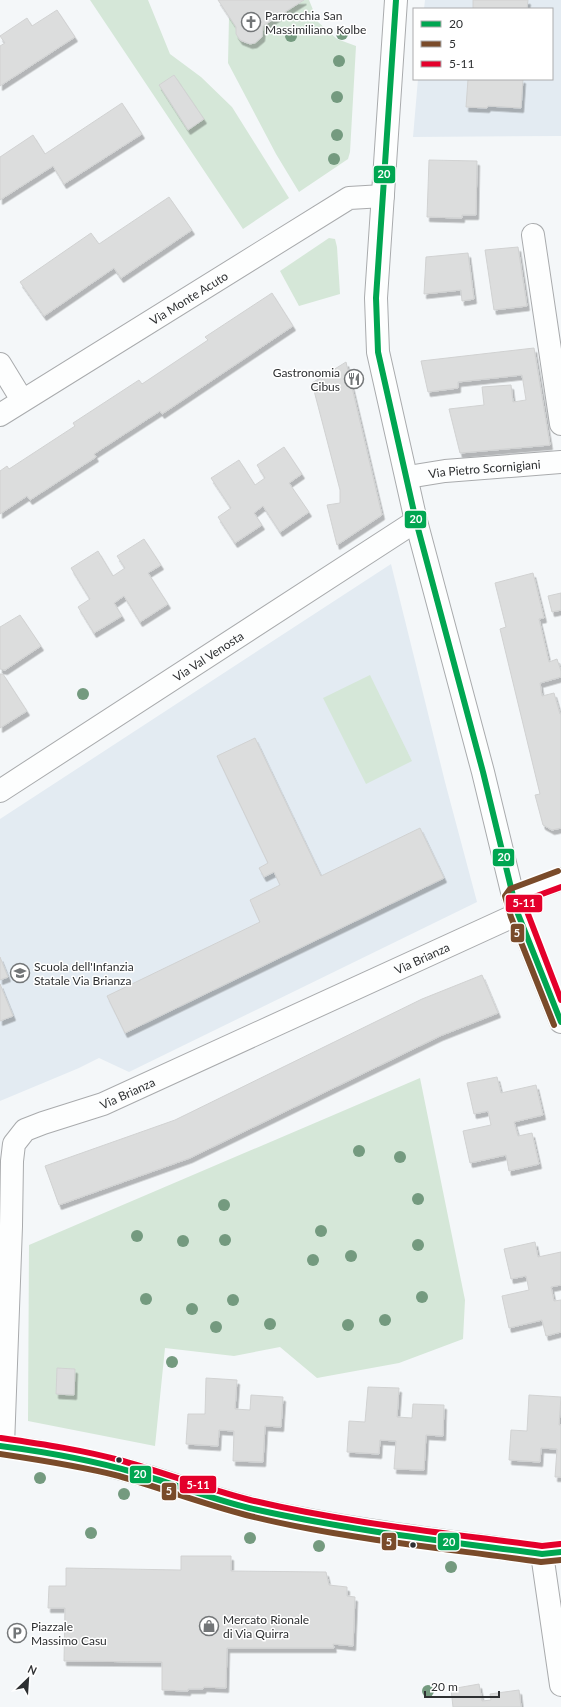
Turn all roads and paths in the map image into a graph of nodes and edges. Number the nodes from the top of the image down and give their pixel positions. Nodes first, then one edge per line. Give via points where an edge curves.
1 (396, 0) edge
2 (382, 196) junction
3 (533, 235) dead end
4 (0, 364) edge
5 (22, 400) junction
6 (0, 414) edge
7 (561, 424) edge
8 (561, 462) edge
9 (408, 478) junction
10 (416, 521) junction
11 (0, 791) edge
12 (561, 879) edge
13 (515, 905) junction
14 (561, 1022) edge
15 (2, 1446) edge
16 (551, 1553) edge
17 (561, 1685) edge

1 - 2 street
2 - 5 street, Via Monte Acuto via 349,198
2 - 9 street via 376,298 378,352
3 - 7 street
4 - 5 street
5 - 6 street, Via Monte Acuto
8 - 9 street, Via Pietro Scornigiani via 445,471
9 - 10 street
10 - 11 street, Via Val Venosta
10 - 13 street via 483,772
12 - 13 street, Via Brianza
13 - 14 street
13 - 15 street, Via Brianza via 103,1104 25,1130 14,1144 12,1161
15 - 16 street via 68,1457 136,1473 263,1511 358,1529
16 - 17 street

